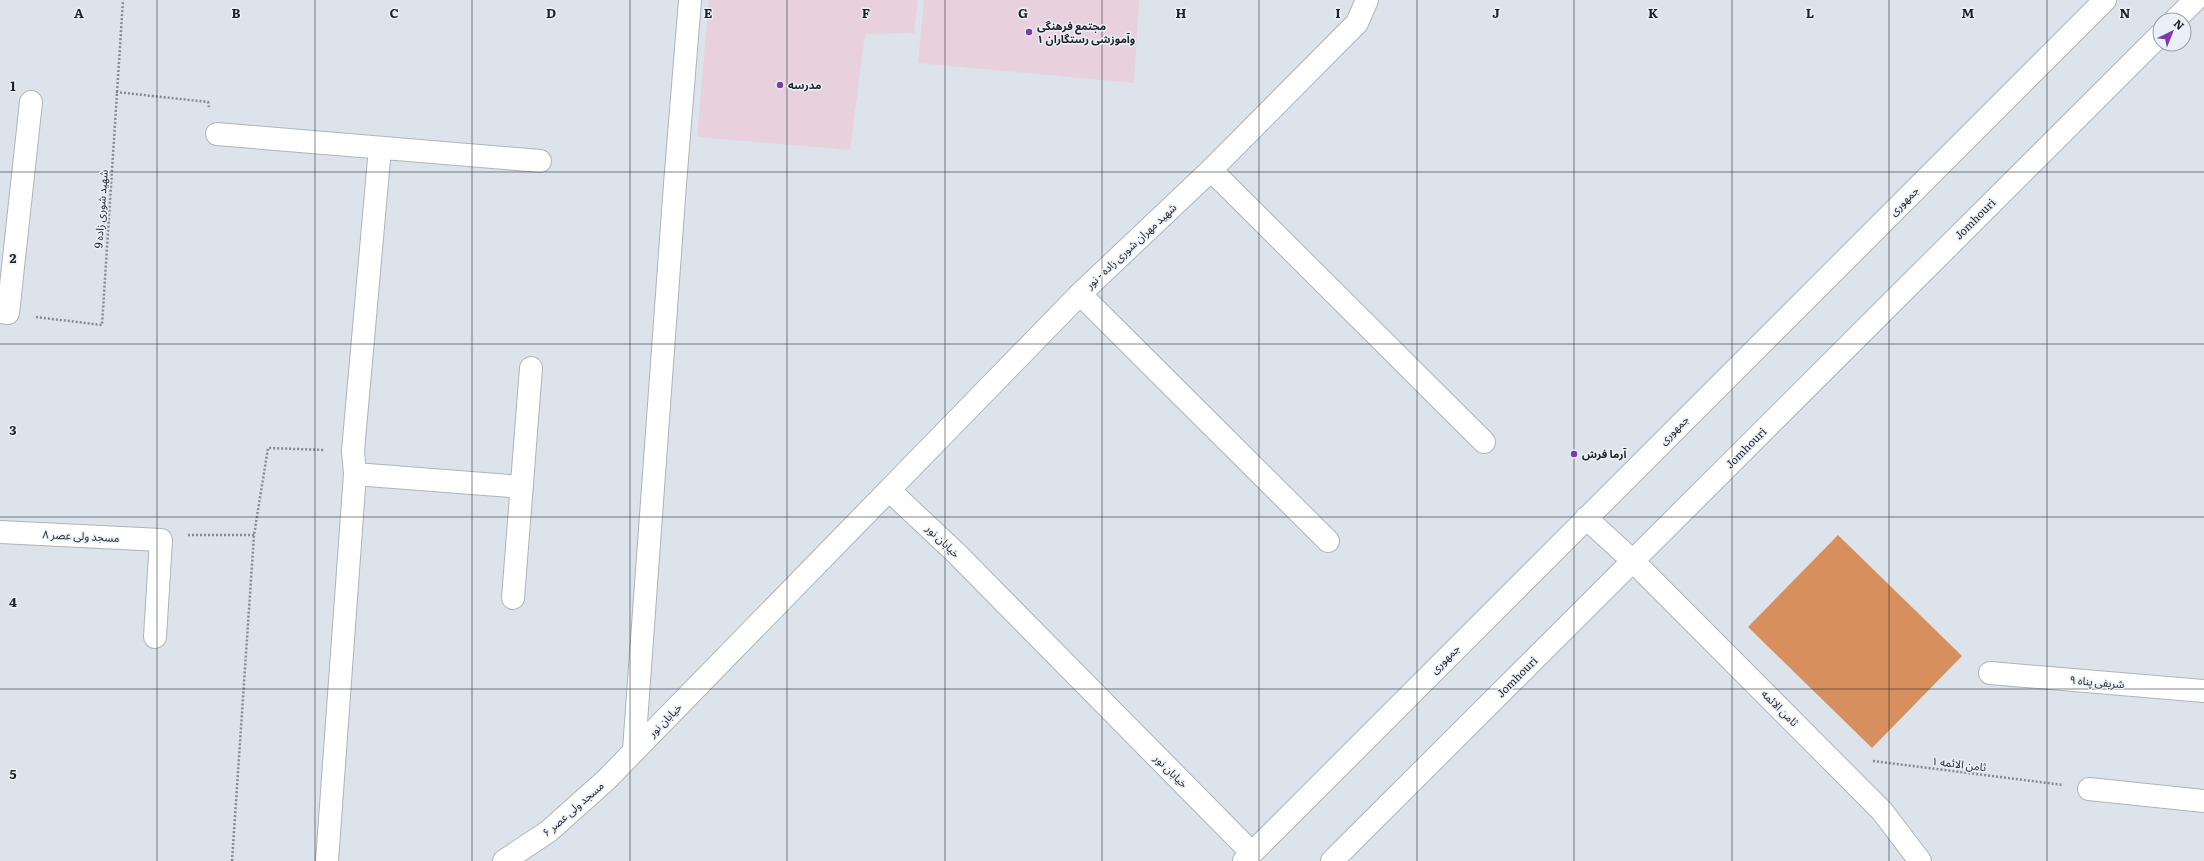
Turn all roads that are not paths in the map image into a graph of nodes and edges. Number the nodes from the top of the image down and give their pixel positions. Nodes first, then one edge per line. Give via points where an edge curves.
1 (690, 0) edge
2 (1367, 0) edge
3 (2105, 0) edge
4 (2195, 0) edge
5 (2183, 12) edge
6 (2152, 43) edge
7 (31, 102) dead end
8 (217, 134) road end
9 (380, 148) junction
10 (540, 161) dead end
11 (1211, 170) junction
12 (1080, 294) junction
13 (4, 313) edge
14 (531, 368) dead end
15 (1484, 442) dead end
16 (355, 474) junction
17 (522, 487) junction
18 (889, 490) junction
19 (1586, 518) junction
20 (0, 532) edge
21 (1328, 542) dead end
22 (1633, 561) junction
23 (513, 598) dead end
24 (155, 637) dead end
25 (1990, 673) dead end
26 (2204, 691) edge
27 (634, 750) junction
28 (2089, 789) road end
29 (2204, 801) edge
30 (1248, 857) edge
31 (327, 861) edge
32 (504, 861) edge
33 (1332, 861) edge
34 (1920, 861) edge

1 - 27 street
2 - 11 street, شهید مهران شوری زاده - نور via 1357,23
3 - 19 street, جمهوری
4 - 5 street
6 - 22 street, Jomhouri
7 - 13 street
8 - 9 street
9 - 10 street
9 - 16 street via 354,451
11 - 12 street, شهید مهران شوری زاده - نور
11 - 15 street
12 - 18 street, شهید مهران شوری زاده - نور
12 - 21 street
14 - 17 street
16 - 17 street
16 - 31 street
17 - 23 street
18 - 27 street, خیابان نور
18 - 30 street, خیابان نور via 956,553
19 - 22 street, ثامن الائمه
19 - 30 street, جمهوری
20 - 24 street, مسجد ولی عصر ۸ via 161,540
22 - 33 street, Jomhouri
22 - 34 street, ثامن الائمه via 1882,811
25 - 26 street, شریفی پناه ۹
27 - 32 street, مسجد ولی عصر ۶ via 550,832
28 - 29 street

